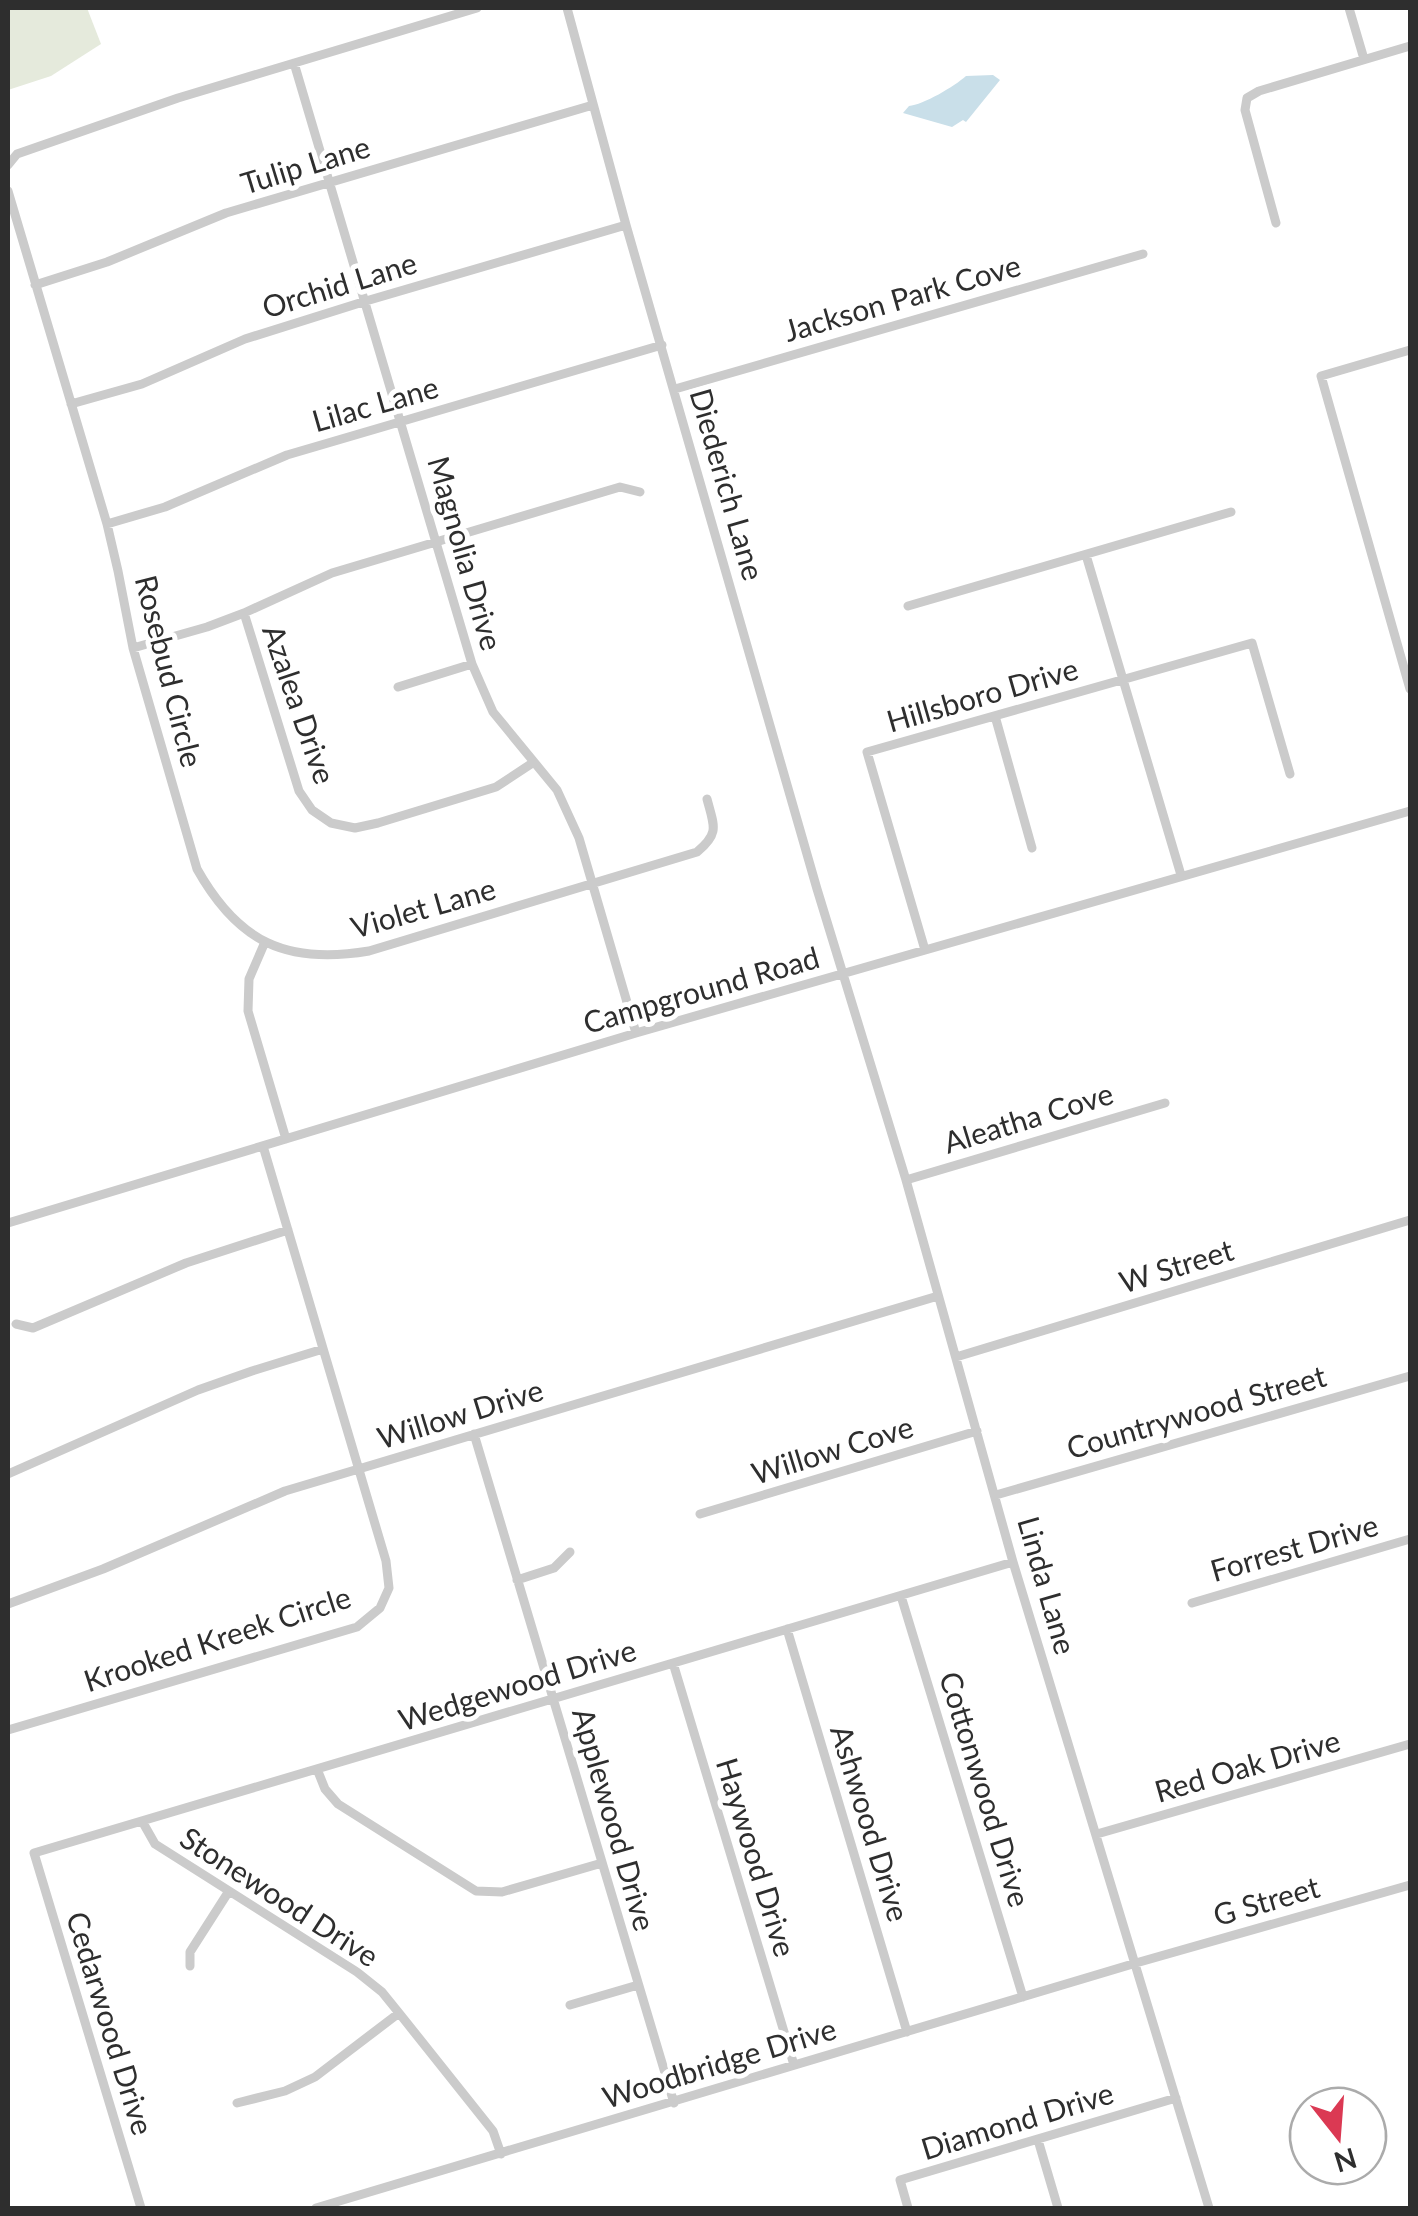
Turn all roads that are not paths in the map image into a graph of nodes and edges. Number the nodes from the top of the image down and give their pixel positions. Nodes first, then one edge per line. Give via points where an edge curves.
1 (476, 8) edge
2 (568, 8) edge
3 (1349, 8) edge
4 (1410, 46) edge
5 (1364, 60) junction
6 (294, 62) junction
7 (593, 105) junction
8 (8, 166) edge
9 (330, 182) junction
10 (8, 191) edge
11 (1276, 223) dead end
12 (626, 225) junction
13 (1143, 254) dead end
14 (36, 284) junction
15 (366, 301) junction
16 (662, 344) junction
17 (1410, 350) edge
18 (675, 389) junction
19 (71, 404) junction
20 (402, 422) junction
21 (640, 492) dead end
22 (1231, 512) dead end
23 (107, 524) junction
24 (436, 543) junction
25 (1086, 554) junction
26 (908, 606) dead end
27 (244, 613) junction
28 (133, 648) junction
29 (472, 664) junction
30 (1122, 680) junction
31 (398, 687) dead end
32 (1410, 689) edge
33 (995, 716) junction
34 (534, 762) junction
35 (1290, 774) dead end
36 (708, 799) dead end
37 (1410, 811) edge
38 (1032, 848) dead end
39 (1181, 875) junction
40 (592, 883) junction
41 (265, 942) junction
42 (925, 950) junction
43 (844, 973) junction
44 (636, 1033) junction
45 (1165, 1103) dead end
46 (286, 1139) junction
47 (263, 1146) junction
48 (906, 1180) junction
49 (1410, 1220) edge
50 (8, 1223) edge
51 (288, 1230) junction
52 (938, 1296) junction
53 (16, 1324) dead end
54 (323, 1349) junction
55 (956, 1357) junction
56 (1410, 1376) edge
57 (977, 1431) junction
58 (474, 1434) junction
59 (358, 1469) junction
60 (8, 1474) edge
61 (996, 1495) junction
62 (700, 1514) dead end
63 (1410, 1540) edge
64 (570, 1552) dead end
65 (1014, 1562) junction
66 (517, 1580) junction
67 (901, 1596) junction
68 (8, 1604) edge
69 (1192, 1604) dead end
70 (787, 1629) junction
71 (673, 1663) junction
72 (554, 1699) junction
73 (8, 1730) edge
74 (1410, 1744) edge
75 (317, 1769) junction
76 (142, 1821) junction
77 (1097, 1834) junction
78 (34, 1853) joint
79 (602, 1863) junction
80 (1410, 1885) edge
81 (229, 1891) junction
82 (1136, 1964) junction
83 (190, 1966) dead end
84 (638, 1985) junction
85 (1023, 1997) junction
86 (570, 2005) dead end
87 (399, 2012) junction
88 (908, 2032) junction
89 (794, 2066) junction
90 (1176, 2098) junction
91 (674, 2102) junction
92 (238, 2103) dead end
93 (1038, 2140) junction
94 (501, 2154) junction
95 (140, 2208) edge
96 (316, 2208) edge
97 (908, 2208) edge
98 (1058, 2208) edge
99 (1209, 2208) edge

1 - 6 street
2 - 7 street, Diederich Lane
3 - 5 street
4 - 5 street
5 - 11 street via 1247,98
6 - 8 street via 17,154
6 - 9 street, Magnolia Drive
7 - 9 street, Tulip Lane
7 - 12 street, Diederich Lane
9 - 14 street, Tulip Lane
9 - 15 street, Magnolia Drive
10 - 14 street, Rosebud Circle
12 - 15 street, Orchid Lane
12 - 16 street, Diederich Lane
13 - 18 street, Jackson Park Cove
14 - 19 street, Rosebud Circle
15 - 19 street, Orchid Lane
15 - 20 street, Magnolia Drive
16 - 18 street, Diederich Lane
16 - 20 street, Lilac Lane
17 - 32 street via 1321,376
18 - 43 street, Diederich Lane
19 - 23 street, Rosebud Circle
20 - 23 street, Lilac Lane via 286,455
20 - 24 street, Magnolia Drive
21 - 24 street via 620,487
22 - 25 street
23 - 28 street, Rosebud Circle
24 - 27 street via 332,573
24 - 29 street, Magnolia Drive
25 - 26 street
25 - 30 street
27 - 28 street
27 - 34 street, Azalea Drive via 299,792 331,824 356,828 496,788
28 - 41 street, Rosebud Circle via 197,869 213,898
29 - 31 street
29 - 34 street, Magnolia Drive via 493,712
30 - 33 street, Hillsboro Drive
30 - 35 street, Hillsboro Drive via 1252,643
30 - 39 street
33 - 38 street
33 - 42 street, Hillsboro Drive via 867,752
34 - 40 street, Magnolia Drive via 569,812
36 - 40 street, Violet Lane via 714,827 697,852
37 - 39 street, Campground Road
39 - 42 street, Campground Road
40 - 41 street, Violet Lane via 369,951 318,956
40 - 44 street, Magnolia Drive
41 - 46 street via 249,979 248,1011
42 - 43 street, Campground Road
43 - 44 street, Campground Road
43 - 48 street, Linda Lane
44 - 46 street, Campground Road
45 - 48 street, Aleatha Cove
46 - 47 street, Campground Road
47 - 50 street, Campground Road
47 - 51 street, Krooked Kreek Circle
48 - 52 street, Linda Lane
49 - 55 street, W Street
51 - 53 street via 186,1263 33,1328
51 - 54 street, Krooked Kreek Circle
52 - 55 street, Linda Lane
52 - 58 street, Willow Drive
54 - 59 street, Krooked Kreek Circle
54 - 60 street via 198,1390
55 - 57 street, Linda Lane
56 - 61 street, Countrywood Street
57 - 61 street, Linda Lane
57 - 62 street, Willow Cove
58 - 59 street, Willow Drive
58 - 66 street, Applewood Drive
59 - 68 street, Willow Drive via 284,1491
59 - 73 street, Krooked Kreek Circle via 389,1588 362,1624
61 - 65 street, Linda Lane
63 - 69 street, Forrest Drive
64 - 66 street via 554,1568
65 - 67 street, Wedgewood Drive
65 - 77 street, Linda Lane
66 - 72 street, Applewood Drive
67 - 70 street, Wedgewood Drive
67 - 85 street, Cottonwood Drive
70 - 71 street, Wedgewood Drive
70 - 88 street, Ashwood Drive
71 - 72 street, Wedgewood Drive
71 - 89 street, Haywood Drive
72 - 75 street, Wedgewood Drive
72 - 79 street, Applewood Drive
74 - 77 street, Red Oak Drive
75 - 76 street, Wedgewood Drive
75 - 79 street via 338,1804 476,1891 502,1892
76 - 78 street, Wedgewood Drive
76 - 81 street, Stonewood Drive via 155,1844
77 - 82 street, Linda Lane
78 - 95 street, Cedarwood Drive
79 - 84 street, Applewood Drive
80 - 82 street, G Street
81 - 83 street via 190,1952
81 - 87 street, Stonewood Drive via 357,1972
82 - 85 street, Woodbridge Drive
82 - 90 street, Linda Lane
84 - 86 street
84 - 91 street, Applewood Drive
85 - 88 street, Woodbridge Drive
87 - 92 street via 315,2077
87 - 94 street, Stonewood Drive via 493,2130
88 - 89 street, Woodbridge Drive
89 - 91 street, Woodbridge Drive
90 - 93 street, Diamond Drive
90 - 99 street, Linda Lane
91 - 94 street, Woodbridge Drive
93 - 97 street, Diamond Drive via 900,2180
93 - 98 street
94 - 96 street, Woodbridge Drive

